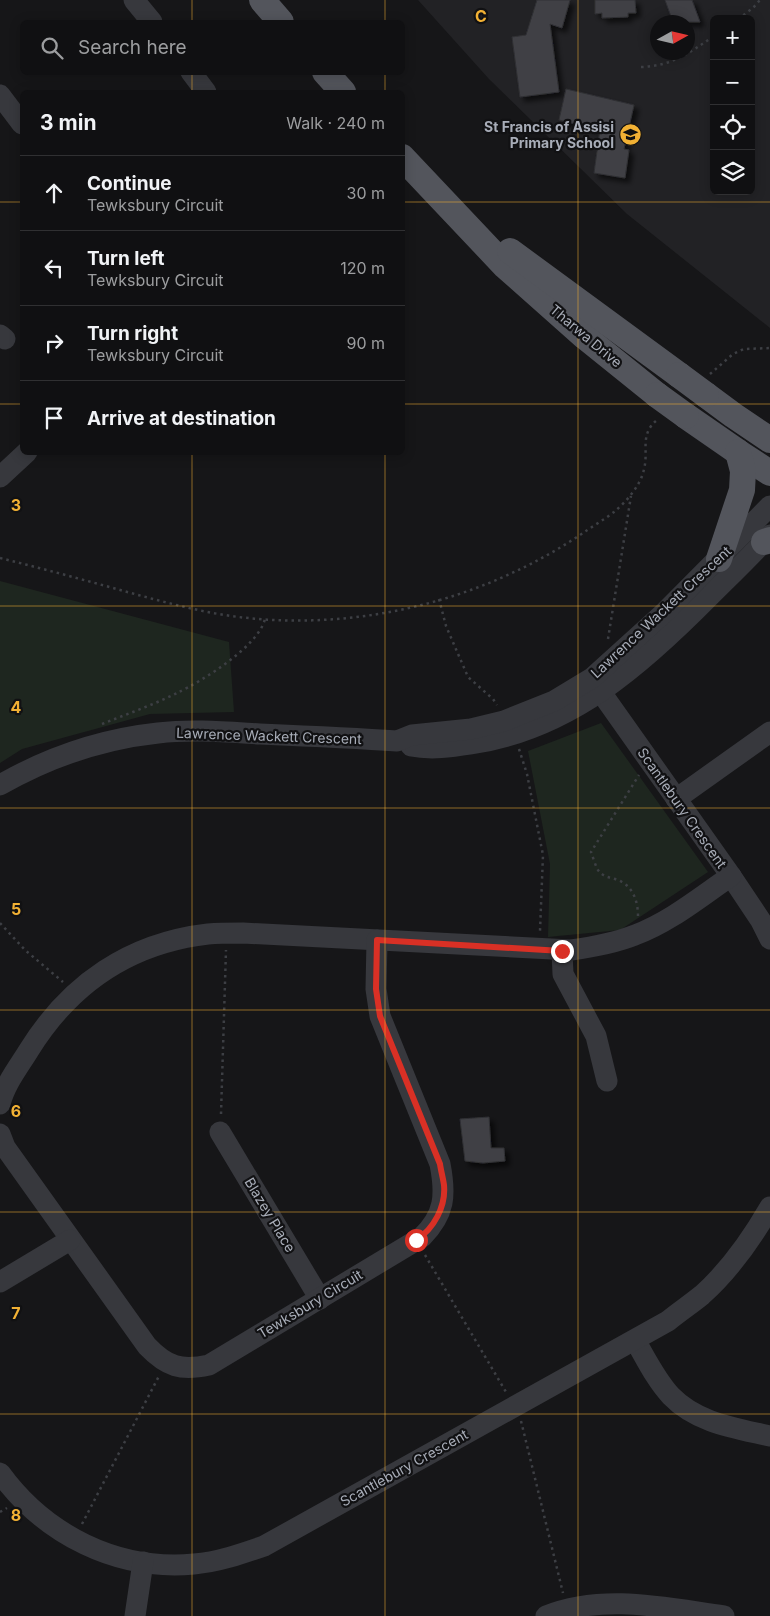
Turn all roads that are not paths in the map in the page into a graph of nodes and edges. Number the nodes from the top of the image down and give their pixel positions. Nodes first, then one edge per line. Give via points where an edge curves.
1 (134, 0) edge
2 (262, 0) edge
3 (150, 20) edge
4 (279, 20) edge
5 (193, 75) edge
6 (328, 75) edge
7 (204, 90) edge
8 (341, 90) edge
9 (0, 95) edge
10 (20, 121) edge
11 (405, 160) edge
12 (422, 176) junction
13 (732, 415) junction
14 (770, 423) edge
15 (770, 440) edge
16 (738, 452) junction
17 (25, 455) edge
18 (770, 473) edge
19 (0, 477) edge
20 (770, 506) edge
21 (768, 539) edge
22 (719, 559) junction
23 (596, 685) junction
24 (770, 732) edge
25 (397, 740) junction
26 (0, 785) edge
27 (676, 799) junction
28 (730, 876) junction
29 (377, 940) junction
30 (770, 940) edge
31 (562, 951) junction
32 (607, 1081) dead end
33 (0, 1104) edge
34 (220, 1132) road end
35 (0, 1134) edge
36 (770, 1207) edge
37 (763, 1238) edge
38 (70, 1240) junction
39 (0, 1282) edge
40 (320, 1299) junction
41 (635, 1340) junction
42 (770, 1436) edge
43 (0, 1473) edge
44 (7, 1496) edge
45 (143, 1562) junction
46 (135, 1616) edge
47 (546, 1616) edge
48 (724, 1616) edge

1 - 3 street
2 - 4 main road
5 - 7 street
6 - 8 main road
9 - 10 street
11 - 12 main road, Tharwa Drive
12 - 13 main road, Tharwa Drive via 513,253 696,383
12 - 16 main road, Tharwa Drive, bridge via 505,266 659,406 686,416
13 - 14 main road
13 - 15 main road, Tharwa Drive
16 - 18 main road, Tharwa Drive
16 - 22 main road via 743,471 742,490
17 - 19 street
20 - 22 street, Lawrence Wackett Crescent
21 - 23 street, Lawrence Wackett Crescent via 675,632
22 - 23 street, Lawrence Wackett Crescent via 613,660
23 - 25 street, Lawrence Wackett Crescent via 504,721
23 - 25 street, Lawrence Wackett Crescent via 566,713 489,741 420,748
23 - 27 street, Scantlebury Crescent
24 - 27 street
25 - 26 street, Lawrence Wackett Crescent via 209,731 160,732 87,746
27 - 28 street, Scantlebury Crescent
28 - 30 street, Scantlebury Crescent
28 - 31 street via 666,921 633,936
29 - 31 street
29 - 33 street via 210,934 185,937 136,953 112,965 73,995 43,1028 7,1085
29 - 40 street, Tewksbury Circuit via 376,989 380,1016 440,1164 444,1194 439,1213 422,1237
31 - 32 street via 563,974 596,1036
34 - 40 street, Blazey Place
35 - 38 street, Tewksbury Circuit via 5,1147
36 - 37 street, Scantlebury Crescent
37 - 41 street, Scantlebury Crescent via 701,1296
38 - 39 street
38 - 40 street, Tewksbury Circuit via 147,1346 159,1359 175,1366 209,1365
41 - 42 street via 654,1373 679,1403 700,1417
41 - 45 street, Scantlebury Crescent via 264,1546 230,1558 196,1564
43 - 44 street, Scantlebury Crescent
44 - 45 street, Scantlebury Crescent via 75,1539 106,1553
45 - 46 street
47 - 48 street via 611,1603

